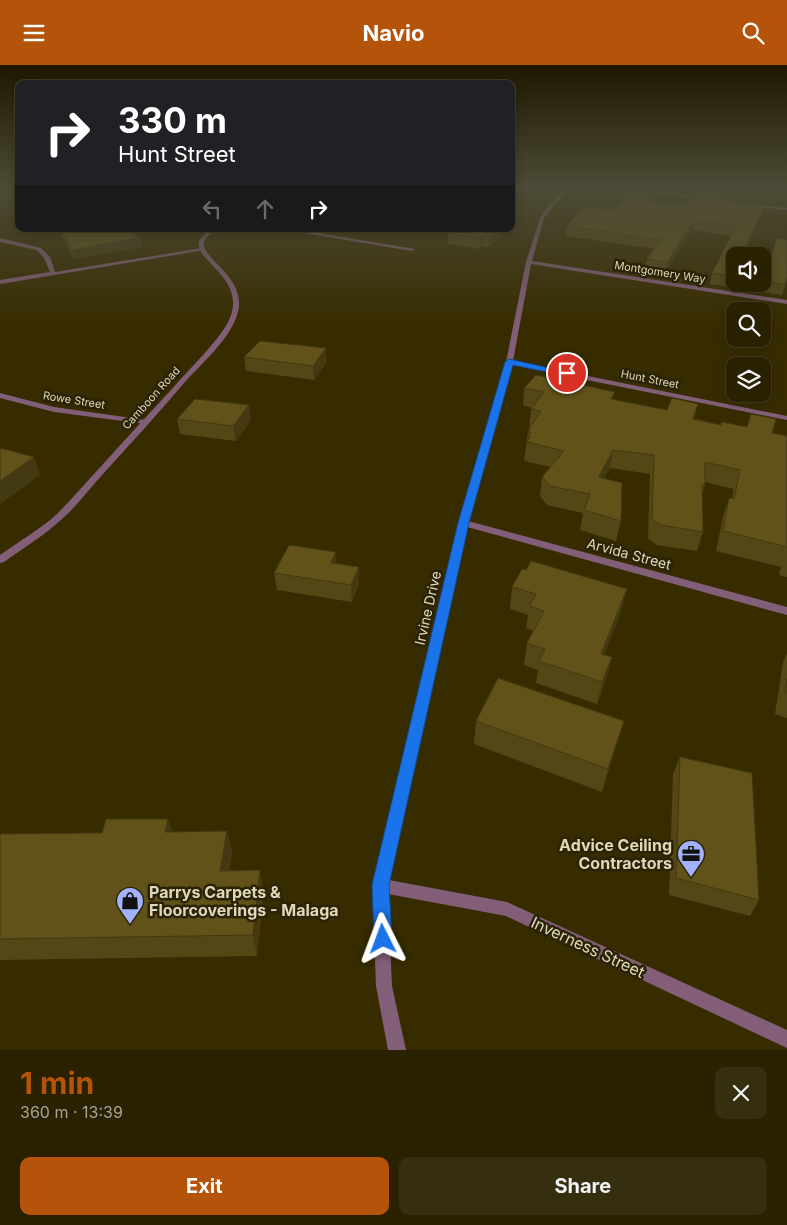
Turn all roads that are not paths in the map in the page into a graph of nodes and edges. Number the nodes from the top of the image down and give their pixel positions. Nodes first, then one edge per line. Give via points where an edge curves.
1 (208, 234) edge
2 (317, 234) edge
3 (537, 234) edge
4 (0, 240) edge
5 (412, 249) dead end
6 (202, 250) junction
7 (529, 262) junction
8 (53, 274) junction
9 (0, 282) edge
10 (787, 302) edge
11 (509, 362) junction
12 (0, 395) edge
13 (787, 418) edge
14 (146, 422) junction
15 (463, 523) junction
16 (0, 560) edge
17 (787, 611) edge
18 (380, 885) junction
19 (787, 1039) edge
20 (397, 1050) edge

1 - 6 street via 201,243
2 - 5 street
3 - 7 street, Irvine Drive
4 - 8 street via 38,249 47,257
6 - 8 street
6 - 14 street, Camboon Road via 231,285 236,297 233,319
7 - 10 street, Montgomery Way
7 - 11 street, Irvine Drive
8 - 9 street
11 - 13 street, Hunt Street
11 - 15 street, Irvine Drive
12 - 14 street, Rowe Street via 50,409
14 - 16 street, Camboon Road via 58,518
15 - 17 street, Arvida Street
15 - 18 street, Irvine Drive
18 - 19 street, Inverness Street via 507,909
18 - 20 street, Irvine Drive via 384,986

